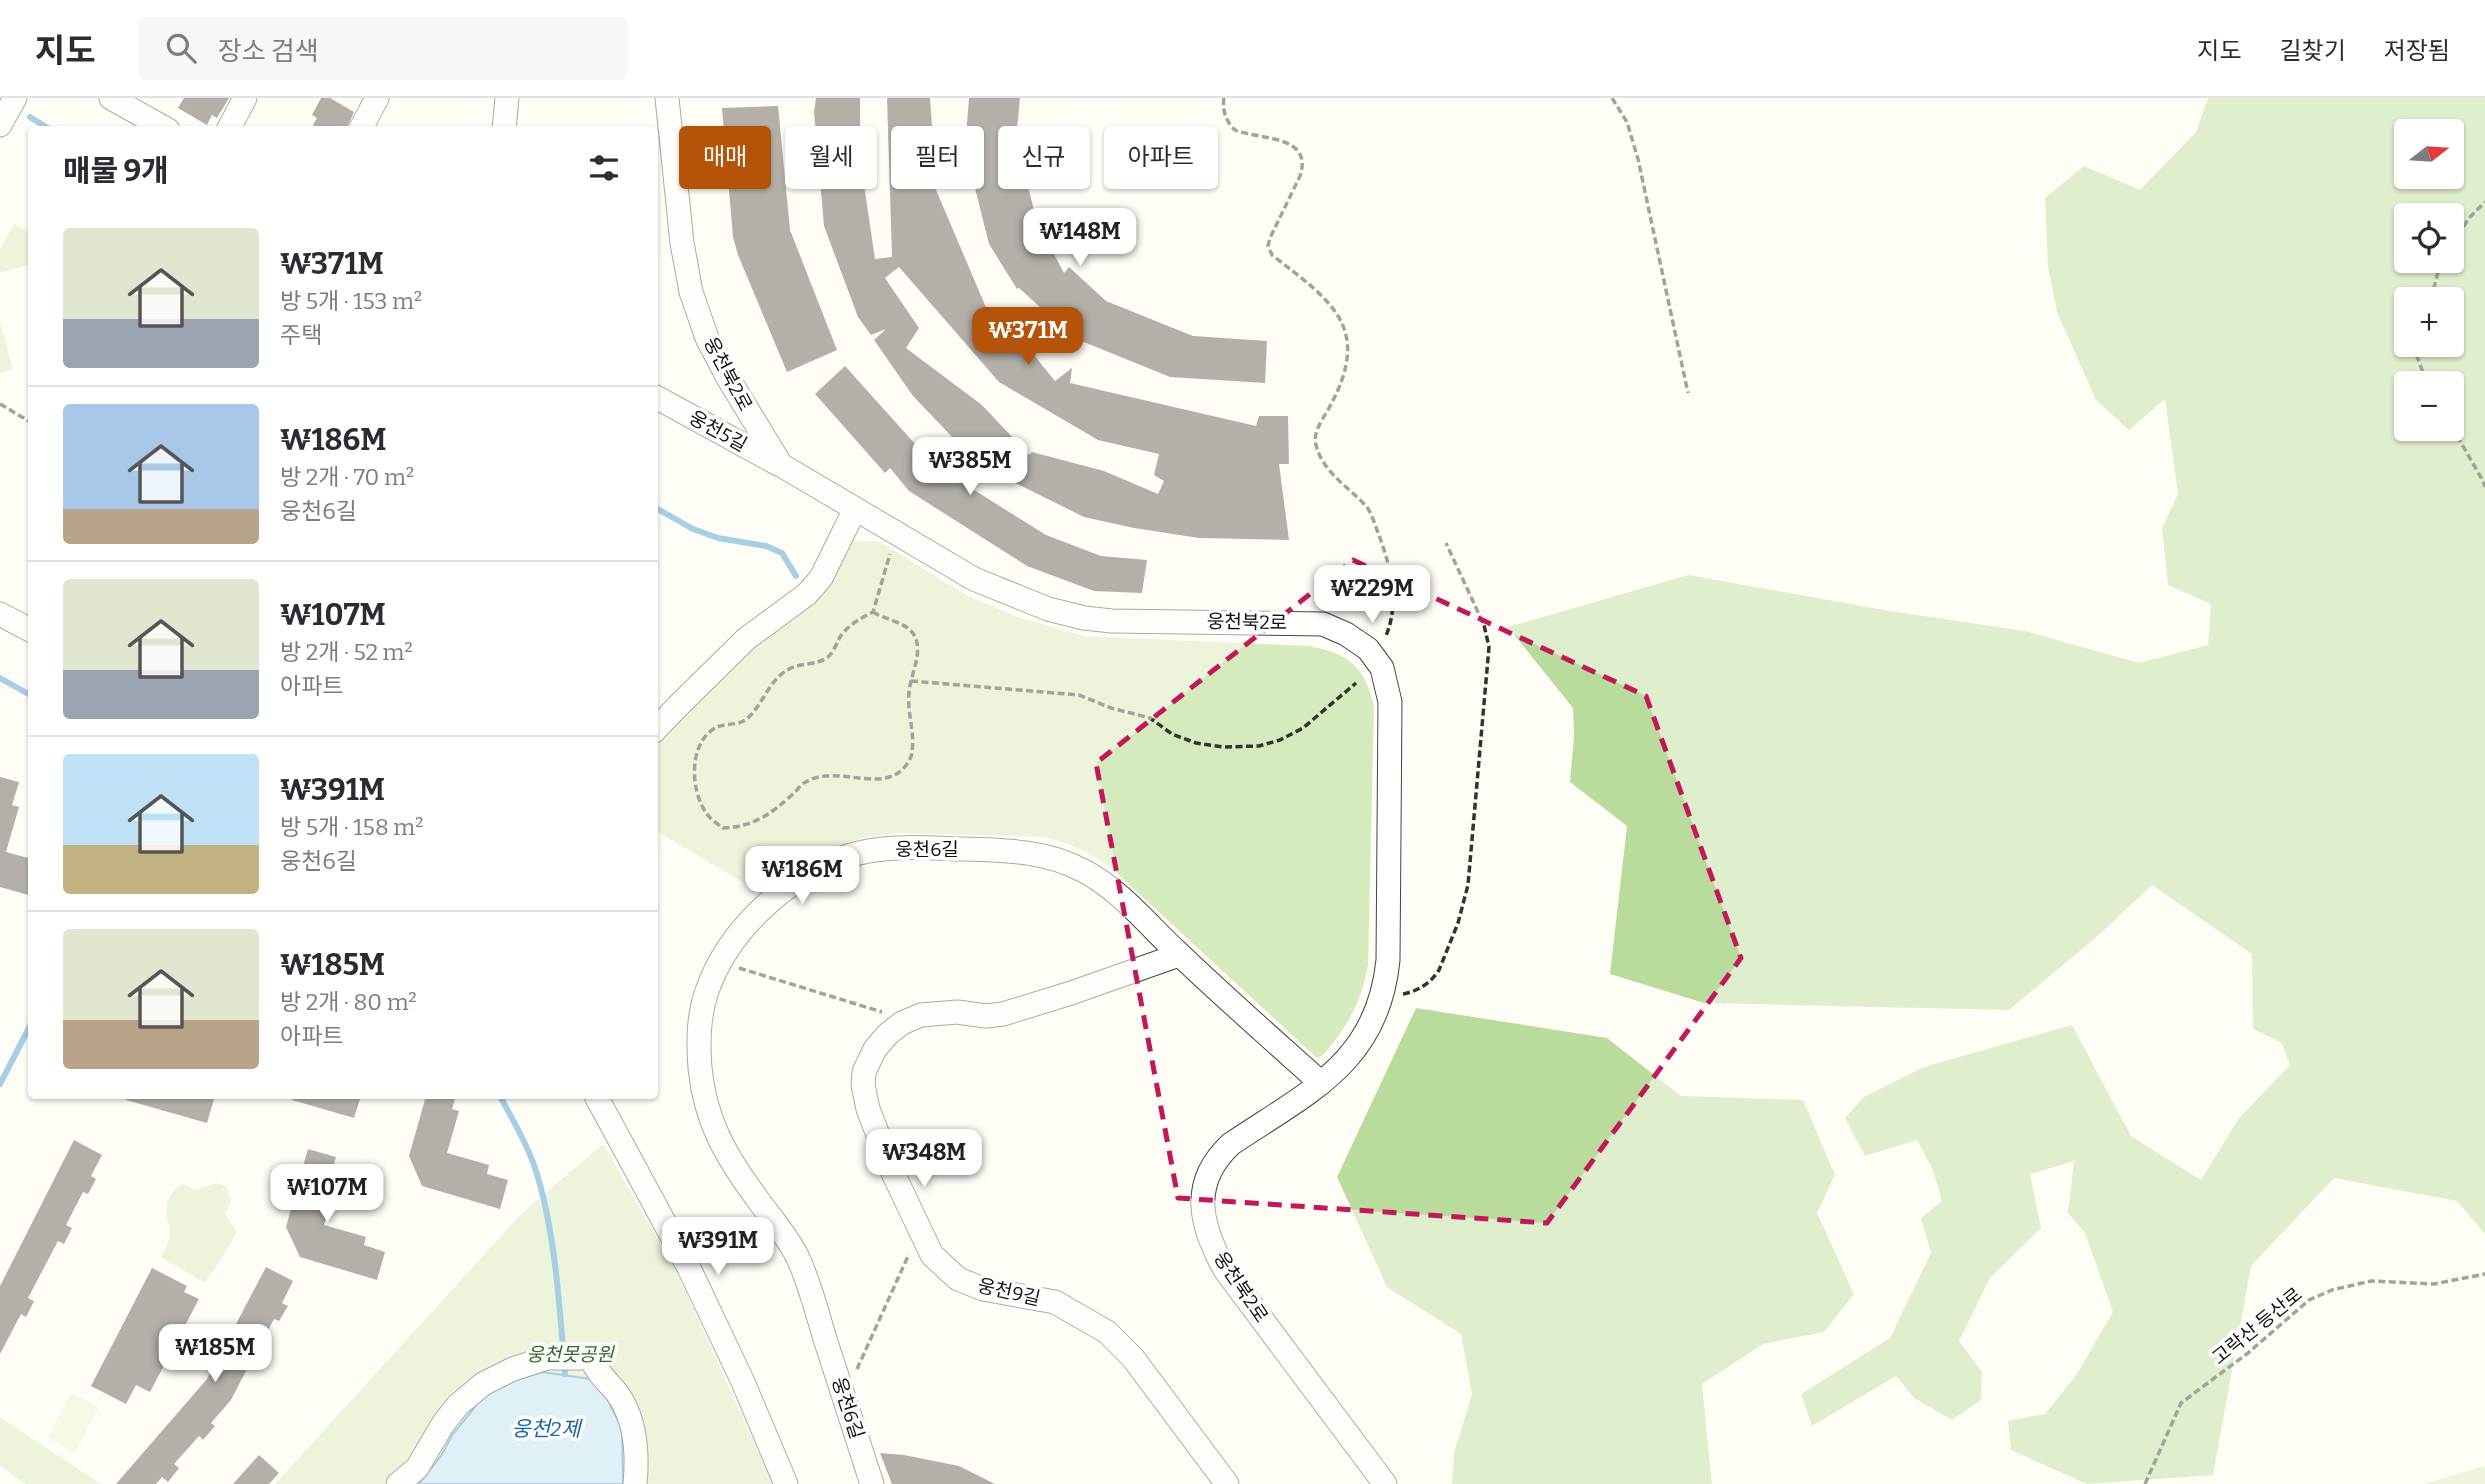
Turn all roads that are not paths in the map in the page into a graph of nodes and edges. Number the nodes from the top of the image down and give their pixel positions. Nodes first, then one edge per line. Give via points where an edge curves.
1 (15, 98) edge
2 (111, 98) edge
3 (245, 98) edge
4 (377, 98) edge
5 (508, 98) edge
6 (667, 98) edge
7 (1, 123) edge
8 (161, 126) edge
9 (230, 126) edge
10 (362, 126) edge
11 (505, 126) edge
12 (658, 398) edge
13 (781, 465) junction
14 (855, 509) junction
15 (0, 614) edge
16 (28, 629) edge
17 (658, 727) edge
18 (1179, 955) junction
19 (1321, 1083) junction
20 (598, 1099) edge
21 (398, 1484) edge
22 (635, 1484) edge
23 (786, 1484) edge
24 (872, 1484) edge
25 (1227, 1484) edge
26 (1385, 1484) edge

1 - 7 street
2 - 8 street
3 - 9 street
4 - 10 street
5 - 11 street
6 - 13 street, 웅천북2로 via 691,292 707,338
12 - 13 street, 웅천5길
13 - 14 street, 웅천북2로
14 - 17 street via 821,578 807,594 746,639
14 - 19 street, 웅천북2로 via 974,579 1048,609 1112,621 1323,624 1357,641 1375,659 1390,702 1388,960 1381,998 1362,1040 1346,1062
15 - 16 street
18 - 19 street, 웅천6길
18 - 24 street, 웅천6길 via 1116,894 1069,863 1040,854 903,847 848,856 794,884 767,904 720,962 706,992 698,1034 705,1104 733,1164 796,1254
18 - 25 street, 웅천9길 via 1003,1014 921,1015 902,1023 875,1049 863,1085 892,1171 932,1255 958,1279 982,1289 1055,1302 1107,1332 1133,1358
19 - 26 street, 웅천북2로 via 1219,1155 1205,1183 1204,1220 1225,1270
20 - 23 street via 690,1268
21 - 22 street via 417,1468 458,1405 483,1384 547,1358 591,1358 596,1372 619,1396 637,1450

